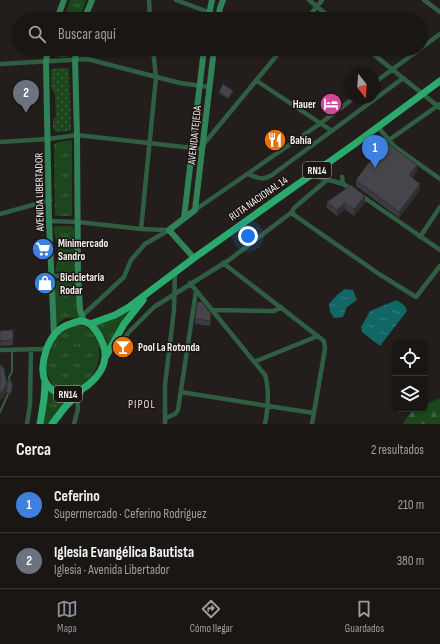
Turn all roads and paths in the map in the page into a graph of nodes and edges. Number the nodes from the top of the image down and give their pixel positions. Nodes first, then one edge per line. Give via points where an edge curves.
1 (64, 0) edge
2 (92, 0) edge
3 (149, 0) edge
4 (176, 0) edge
5 (212, 0) edge
6 (223, 0) edge
7 (309, 0) edge
8 (322, 0) edge
9 (424, 0) edge
10 (317, 6) junction
11 (60, 12) edge
12 (87, 12) edge
13 (150, 12) edge
14 (200, 12) edge
15 (209, 12) edge
16 (219, 12) edge
17 (312, 12) edge
18 (324, 12) edge
19 (440, 12) edge
20 (440, 34) edge
21 (428, 43) edge
22 (47, 56) edge
23 (76, 56) edge
24 (154, 56) edge
25 (203, 56) edge
26 (213, 56) edge
27 (276, 56) edge
28 (375, 56) edge
29 (410, 56) edge
30 (75, 59) junction
31 (46, 61) junction
32 (0, 64) edge
33 (391, 70) junction
34 (156, 78) junction
35 (380, 78) edge
36 (402, 79) junction
37 (257, 80) junction
38 (440, 81) edge
39 (199, 86) junction
40 (209, 87) junction
41 (422, 94) junction
42 (346, 104) edge
43 (439, 106) edge
44 (321, 122) junction
45 (378, 127) junction
46 (332, 131) junction
47 (77, 135) junction
48 (48, 139) junction
49 (389, 140) junction
50 (375, 141) dead end
51 (0, 142) edge
52 (149, 142) junction
53 (203, 147) junction
54 (192, 148) junction
55 (248, 174) junction
56 (311, 174) junction
57 (342, 177) dead end
58 (328, 179) junction
59 (440, 179) edge
60 (343, 184) junction
61 (50, 200) junction
62 (440, 207) edge
63 (195, 210) junction
64 (292, 212) junction
65 (0, 214) edge
66 (184, 218) junction
67 (50, 221) junction
68 (78, 222) junction
69 (141, 229) junction
70 (169, 230) junction
71 (420, 236) junction
72 (440, 250) edge
73 (194, 258) junction
74 (223, 263) junction
75 (440, 266) edge
76 (175, 272) junction
77 (78, 275) junction
78 (51, 276) junction
79 (190, 284) junction
80 (196, 291) junction
81 (148, 293) junction
82 (174, 293) junction
83 (281, 307) junction
84 (212, 310) junction
85 (85, 320) junction
86 (54, 334) junction
87 (318, 336) junction
88 (112, 345) junction
89 (31, 349) junction
90 (46, 349) junction
91 (0, 350) edge
92 (12, 350) junction
93 (106, 356) junction
94 (254, 362) junction
95 (45, 383) junction
96 (10, 384) edge
97 (181, 392) junction
98 (79, 393) junction
99 (8, 394) edge
100 (268, 406) junction
101 (0, 412) edge
102 (314, 413) junction
103 (166, 418) junction
104 (27, 424) edge
105 (40, 424) edge
106 (52, 424) edge
107 (74, 424) edge
108 (165, 424) edge
109 (265, 424) edge
110 (312, 424) edge

1 - 11 main road
2 - 12 main road
3 - 13 street
4 - 14 street
5 - 15 main road
6 - 16 main road
7 - 10 street
8 - 10 street
9 - 19 street
10 - 17 street
10 - 18 street
20 - 21 street
22 - 31 main road, AVENIDA LIBERTADOR
23 - 30 main road
24 - 34 street
25 - 39 main road, AVENIDA TEJEDA
26 - 40 main road, AVENIDA TEJEDA
27 - 37 street
28 - 33 street
29 - 33 street
30 - 31 street
30 - 34 street via 87,59
30 - 47 main road
31 - 32 street
31 - 48 main road, AVENIDA LIBERTADOR
33 - 35 street
33 - 36 street
34 - 39 street
34 - 52 street
36 - 41 street
36 - 46 street
37 - 44 street
37 - 53 street
38 - 41 highway, RUTA NACIONAL 14 / RN14
39 - 40 street
39 - 54 main road, AVENIDA TEJEDA
40 - 53 main road, AVENIDA TEJEDA
41 - 43 street
41 - 45 highway, RUTA NACIONAL 14 / RN14
42 - 44 street
43 - 49 street
44 - 46 street
44 - 55 street
45 - 49 street
45 - 56 highway, RUTA NACIONAL 14 / RN14
46 - 55 street via 266,179
47 - 48 street
47 - 52 street
47 - 68 main road
48 - 51 street
48 - 61 main road, AVENIDA LIBERTADOR
49 - 50 street
49 - 59 street
52 - 54 street
52 - 69 street
53 - 54 street
53 - 63 main road, AVENIDA TEJEDA
54 - 66 main road, AVENIDA TEJEDA
55 - 63 street
56 - 58 street
56 - 73 highway, RUTA NACIONAL 14 / RN14
57 - 60 street
58 - 60 street
58 - 64 street
60 - 71 street
61 - 65 street
61 - 67 main road, AVENIDA LIBERTADOR
62 - 71 street
63 - 66 main road
64 - 74 street
64 - 75 street via 361,262 416,297
66 - 70 main road
67 - 68 street
67 - 78 main road, AVENIDA LIBERTADOR
68 - 69 street
68 - 77 main road
69 - 70 street
70 - 73 main road
70 - 85 street via 145,244 131,260 124,277
71 - 72 street
73 - 76 highway, RUTA NACIONAL 14 / RN14
74 - 79 street
74 - 83 street
76 - 81 highway, RUTA NACIONAL 14 / RN14
76 - 82 street
77 - 78 street
77 - 85 main road via 80,310
78 - 86 main road, AVENIDA LIBERTADOR
79 - 80 street
79 - 82 street
80 - 84 street
80 - 97 street
81 - 85 highway, RUTA NACIONAL 14 / RN14 via 115,315
81 - 88 highway, RUTA NACIONAL 14 / RN14 via 124,324
82 - 88 street via 154,307 118,347
82 - 103 street via 165,385
83 - 84 street via 274,311
83 - 87 street
84 - 94 street
85 - 86 highway, RUTA NACIONAL 14 / RN14 via 68,324
85 - 93 highway via 98,333
86 - 90 highway, RN14
87 - 94 street
87 - 102 street via 324,341 325,349
88 - 93 highway, RUTA NACIONAL 14 / RN14
89 - 90 street
89 - 92 street
89 - 104 street
90 - 95 highway, RN14 via 43,359
91 - 92 street
92 - 96 lane
93 - 98 highway, RUTA NACIONAL 14 / RN14 via 101,370
94 - 100 street via 265,375 268,384
95 - 98 highway, RN14 via 60,393
95 - 105 highway, RN14
97 - 100 street
97 - 103 street via 178,410
98 - 106 highway, RUTA NACIONAL 14 / RN14
98 - 107 street
99 - 101 lane
100 - 102 street
100 - 109 street
102 - 110 street
103 - 108 street

